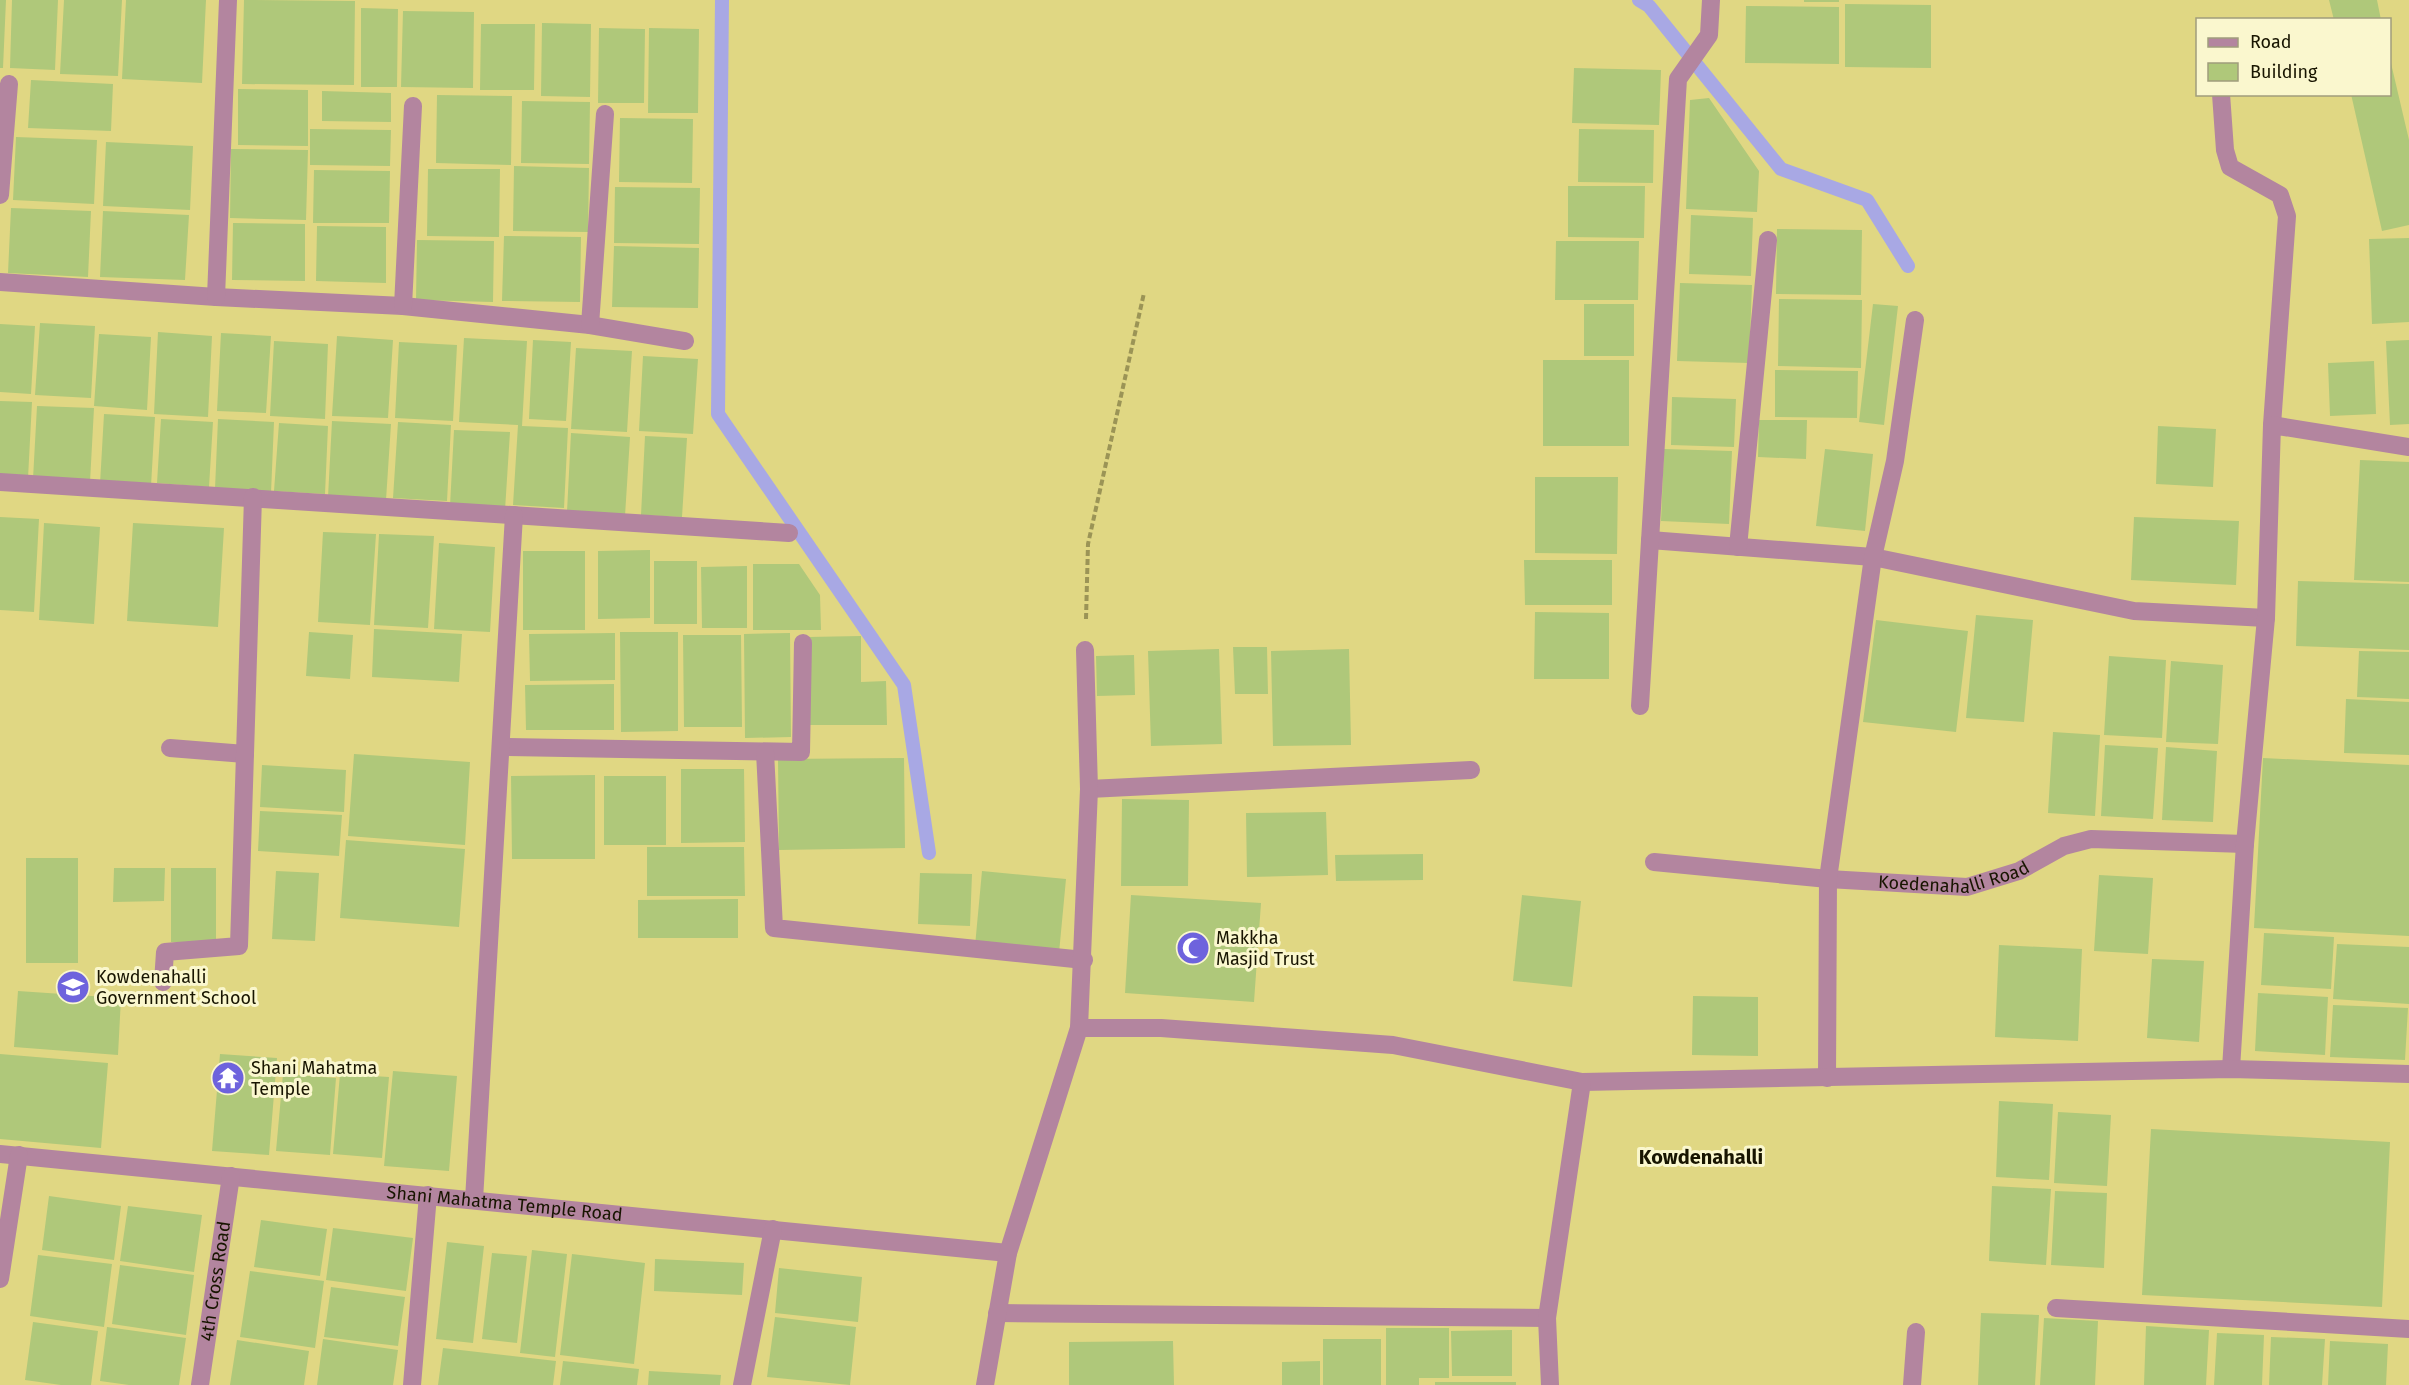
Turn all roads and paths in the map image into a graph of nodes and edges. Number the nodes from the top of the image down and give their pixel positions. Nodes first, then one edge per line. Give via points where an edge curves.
1 (228, 0) edge
2 (1711, 0) edge
3 (9, 84) dead end
4 (2221, 96) edge
5 (413, 106) dead end
6 (605, 114) dead end
7 (0, 195) edge
8 (1768, 240) dead end
9 (0, 282) edge
10 (1144, 293) dead end
11 (216, 297) junction
12 (403, 306) junction
13 (1915, 320) dead end
14 (590, 325) junction
15 (685, 341) dead end
16 (2272, 425) junction
17 (2409, 447) edge
18 (0, 482) edge
19 (253, 497) junction
20 (514, 514) junction
21 (789, 533) dead end
22 (1650, 540) junction
23 (1738, 547) junction
24 (1873, 557) junction
25 (2266, 618) junction
26 (802, 643) dead end
27 (1085, 650) joint
28 (1640, 706) dead end
29 (501, 747) junction
30 (170, 748) dead end
31 (765, 752) junction
32 (245, 754) junction
33 (1471, 770) dead end
34 (1089, 789) junction
35 (2245, 844) junction
36 (1654, 862) dead end
37 (1828, 879) junction
38 (1084, 960) junction
39 (163, 982) dead end
40 (1079, 1028) junction
41 (2231, 1069) junction
42 (2409, 1074) edge
43 (1827, 1078) junction
44 (1582, 1082) junction
45 (0, 1154) edge
46 (19, 1155) junction
47 (231, 1176) junction
48 (428, 1195) junction
49 (474, 1200) junction
50 (773, 1229) junction
51 (1008, 1253) junction
52 (0, 1279) edge
53 (2056, 1308) dead end
54 (997, 1312) junction
55 (1547, 1318) junction
56 (2409, 1329) edge
57 (1916, 1332) dead end
58 (200, 1385) edge
59 (412, 1385) edge
60 (742, 1385) edge
61 (986, 1385) edge
62 (1550, 1385) edge
63 (1912, 1385) edge

1 - 11 street
2 - 22 street via 1709,35 1678,79
3 - 7 street
4 - 16 street via 2230,167 2280,195 2287,216
5 - 12 street
6 - 14 street
8 - 23 street
9 - 11 street
10 - 27 path via 1088,544
11 - 12 street
12 - 14 street
13 - 24 street via 1895,461
14 - 15 street
16 - 17 street
16 - 25 street
18 - 19 street
19 - 20 street
19 - 32 street
20 - 21 street
20 - 29 street
22 - 23 street
22 - 28 street
23 - 24 street
24 - 25 street via 2134,611
24 - 37 street
25 - 35 street
26 - 31 street via 801,752
27 - 34 street
29 - 31 street
29 - 49 street
30 - 32 street
31 - 38 street via 774,928
32 - 39 street via 239,946 165,952
33 - 34 street
34 - 38 street
35 - 37 street, Koedenahalli Road via 2091,839 2064,846 2019,871 1967,887
35 - 41 street
36 - 37 street, Koedenahalli Road
37 - 43 street
38 - 40 street
40 - 44 street via 1161,1028 1393,1045
40 - 51 street
41 - 42 street
41 - 43 street
43 - 44 street
44 - 55 street
45 - 46 street, Shani Mahatma Temple Road
46 - 47 street, Shani Mahatma Temple Road
46 - 52 street
47 - 48 street, Shani Mahatma Temple Road
47 - 58 street, 4th Cross Road
48 - 49 street, Shani Mahatma Temple Road
48 - 59 street
49 - 50 street, Shani Mahatma Temple Road
50 - 51 street, Shani Mahatma Temple Road
50 - 60 street
51 - 54 street
53 - 56 street
54 - 55 street
54 - 61 street
55 - 62 street
57 - 63 street

